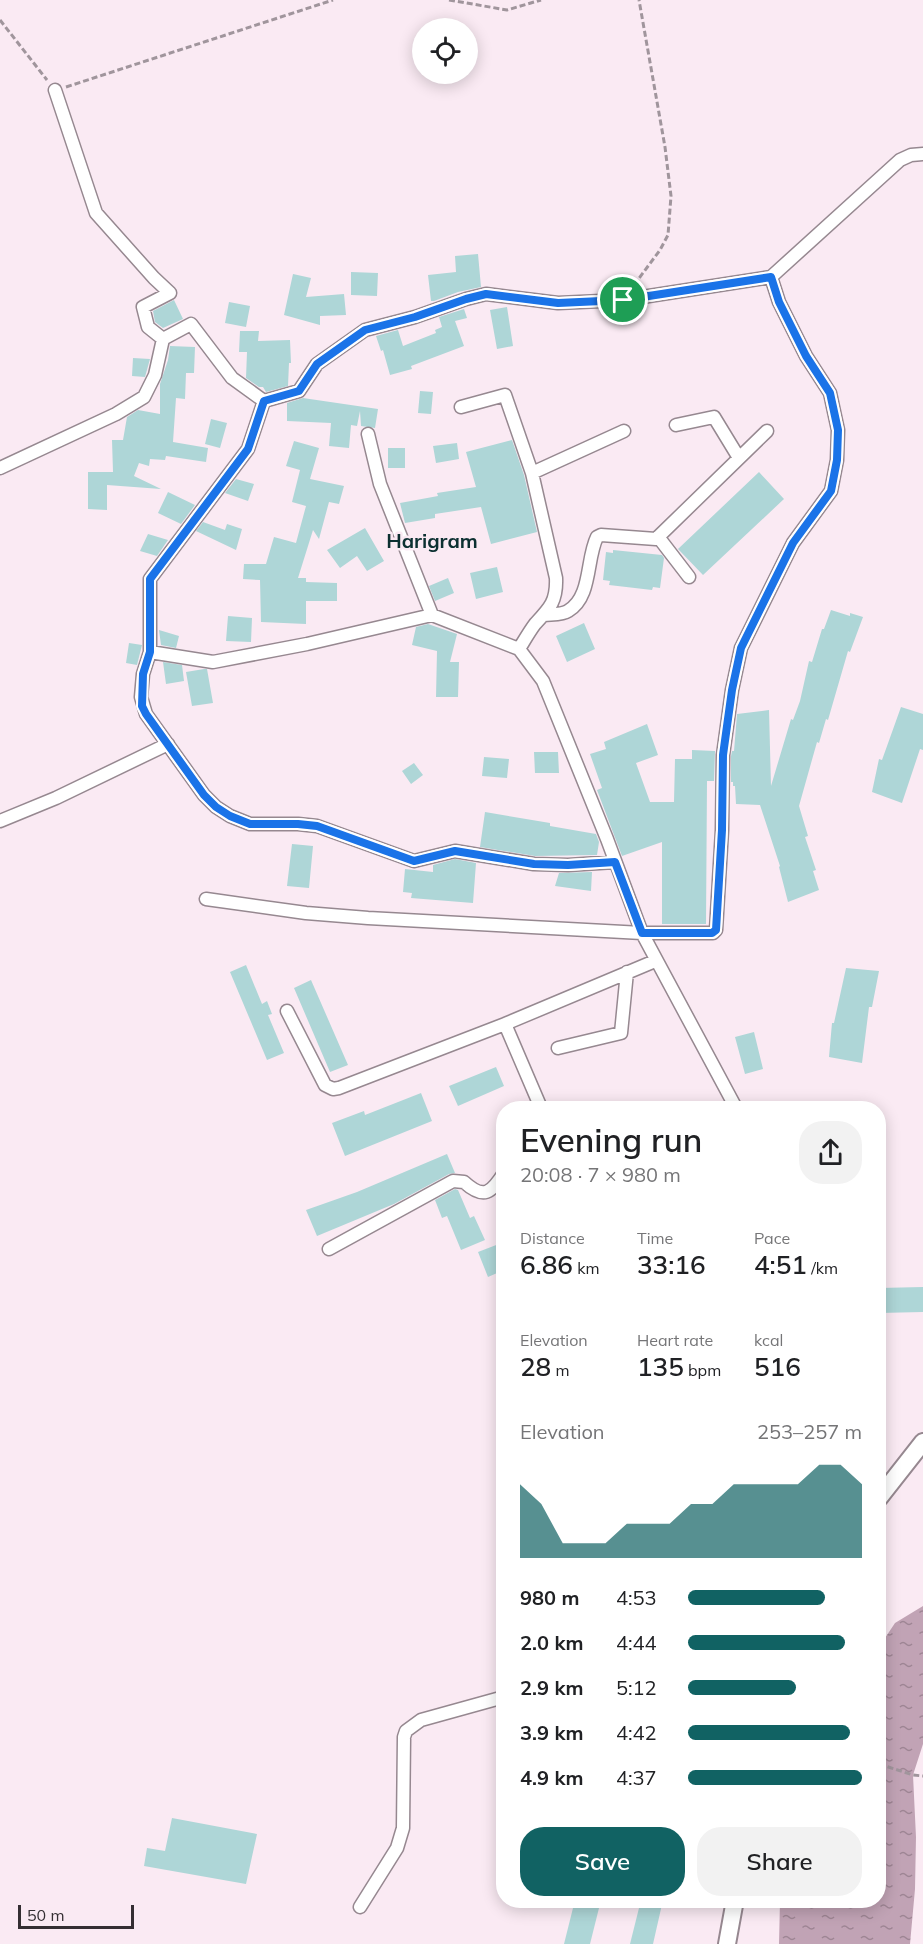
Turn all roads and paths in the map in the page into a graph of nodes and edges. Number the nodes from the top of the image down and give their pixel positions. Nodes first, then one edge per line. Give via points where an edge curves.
1 (333, 0) edge
2 (449, 0) edge
3 (541, 0) edge
4 (639, 0) edge
5 (0, 20) edge
6 (55, 90) junction
7 (923, 154) edge
8 (771, 277) junction
9 (623, 300) junction
10 (163, 339) junction
11 (264, 401) junction
12 (461, 407) dead end
13 (676, 425) dead end
14 (624, 431) dead end
15 (767, 431) dead end
16 (368, 434) dead end
17 (739, 458) junction
18 (0, 468) edge
19 (532, 473) junction
20 (659, 538) junction
21 (689, 577) dead end
22 (432, 615) junction
23 (544, 615) junction
24 (519, 649) junction
25 (150, 652) junction
26 (168, 744) junction
27 (0, 821) edge
28 (615, 862) junction
29 (206, 899) dead end
30 (642, 933) junction
31 (655, 961) junction
32 (627, 972) junction
33 (287, 1011) dead end
34 (505, 1024) junction
35 (558, 1048) dead end
36 (538, 1101) edge
37 (732, 1101) edge
38 (496, 1186) edge
39 (329, 1249) dead end
40 (923, 1442) edge
41 (886, 1489) edge
42 (496, 1699) edge
43 (886, 1766) edge
44 (923, 1776) edge
45 (360, 1907) dead end
46 (734, 1908) edge
47 (727, 1944) edge

1 - 6 path
2 - 3 path via 507,10
4 - 9 path via 665,147 670,215 668,235 660,250
5 - 6 path
6 - 10 street via 96,213 170,293 143,307 148,327
7 - 8 street via 900,160
8 - 9 street
8 - 30 street via 806,356 830,393 838,430 831,491 793,543 741,648 723,755 716,930
9 - 11 street via 558,303 486,294 466,299 365,330 317,364 299,391
10 - 11 street via 191,324 232,378
10 - 18 street via 155,375 144,397
11 - 25 street via 248,449 150,579
12 - 19 street via 507,396
13 - 17 street via 714,417
14 - 19 street
15 - 17 street
16 - 22 street via 380,484
17 - 20 street
19 - 23 street via 556,578 554,601
20 - 21 street
20 - 23 street via 597,537 578,602 565,613
22 - 24 street
22 - 25 street via 213,662
23 - 24 street
24 - 28 street via 543,681
25 - 26 street via 143,674 142,706
26 - 27 street
26 - 28 street via 216,807 250,824 317,826 414,861 455,851 534,864
28 - 30 street
29 - 30 street via 368,918
30 - 31 street
31 - 32 street
31 - 37 street
32 - 34 street
32 - 35 street via 621,1033
33 - 34 street via 325,1085 333,1089
34 - 36 street
38 - 39 street via 481,1193 464,1182 453,1181
40 - 41 main road
42 - 45 street via 420,1720 406,1731 403,1828 397,1848
43 - 44 path
46 - 47 main road

